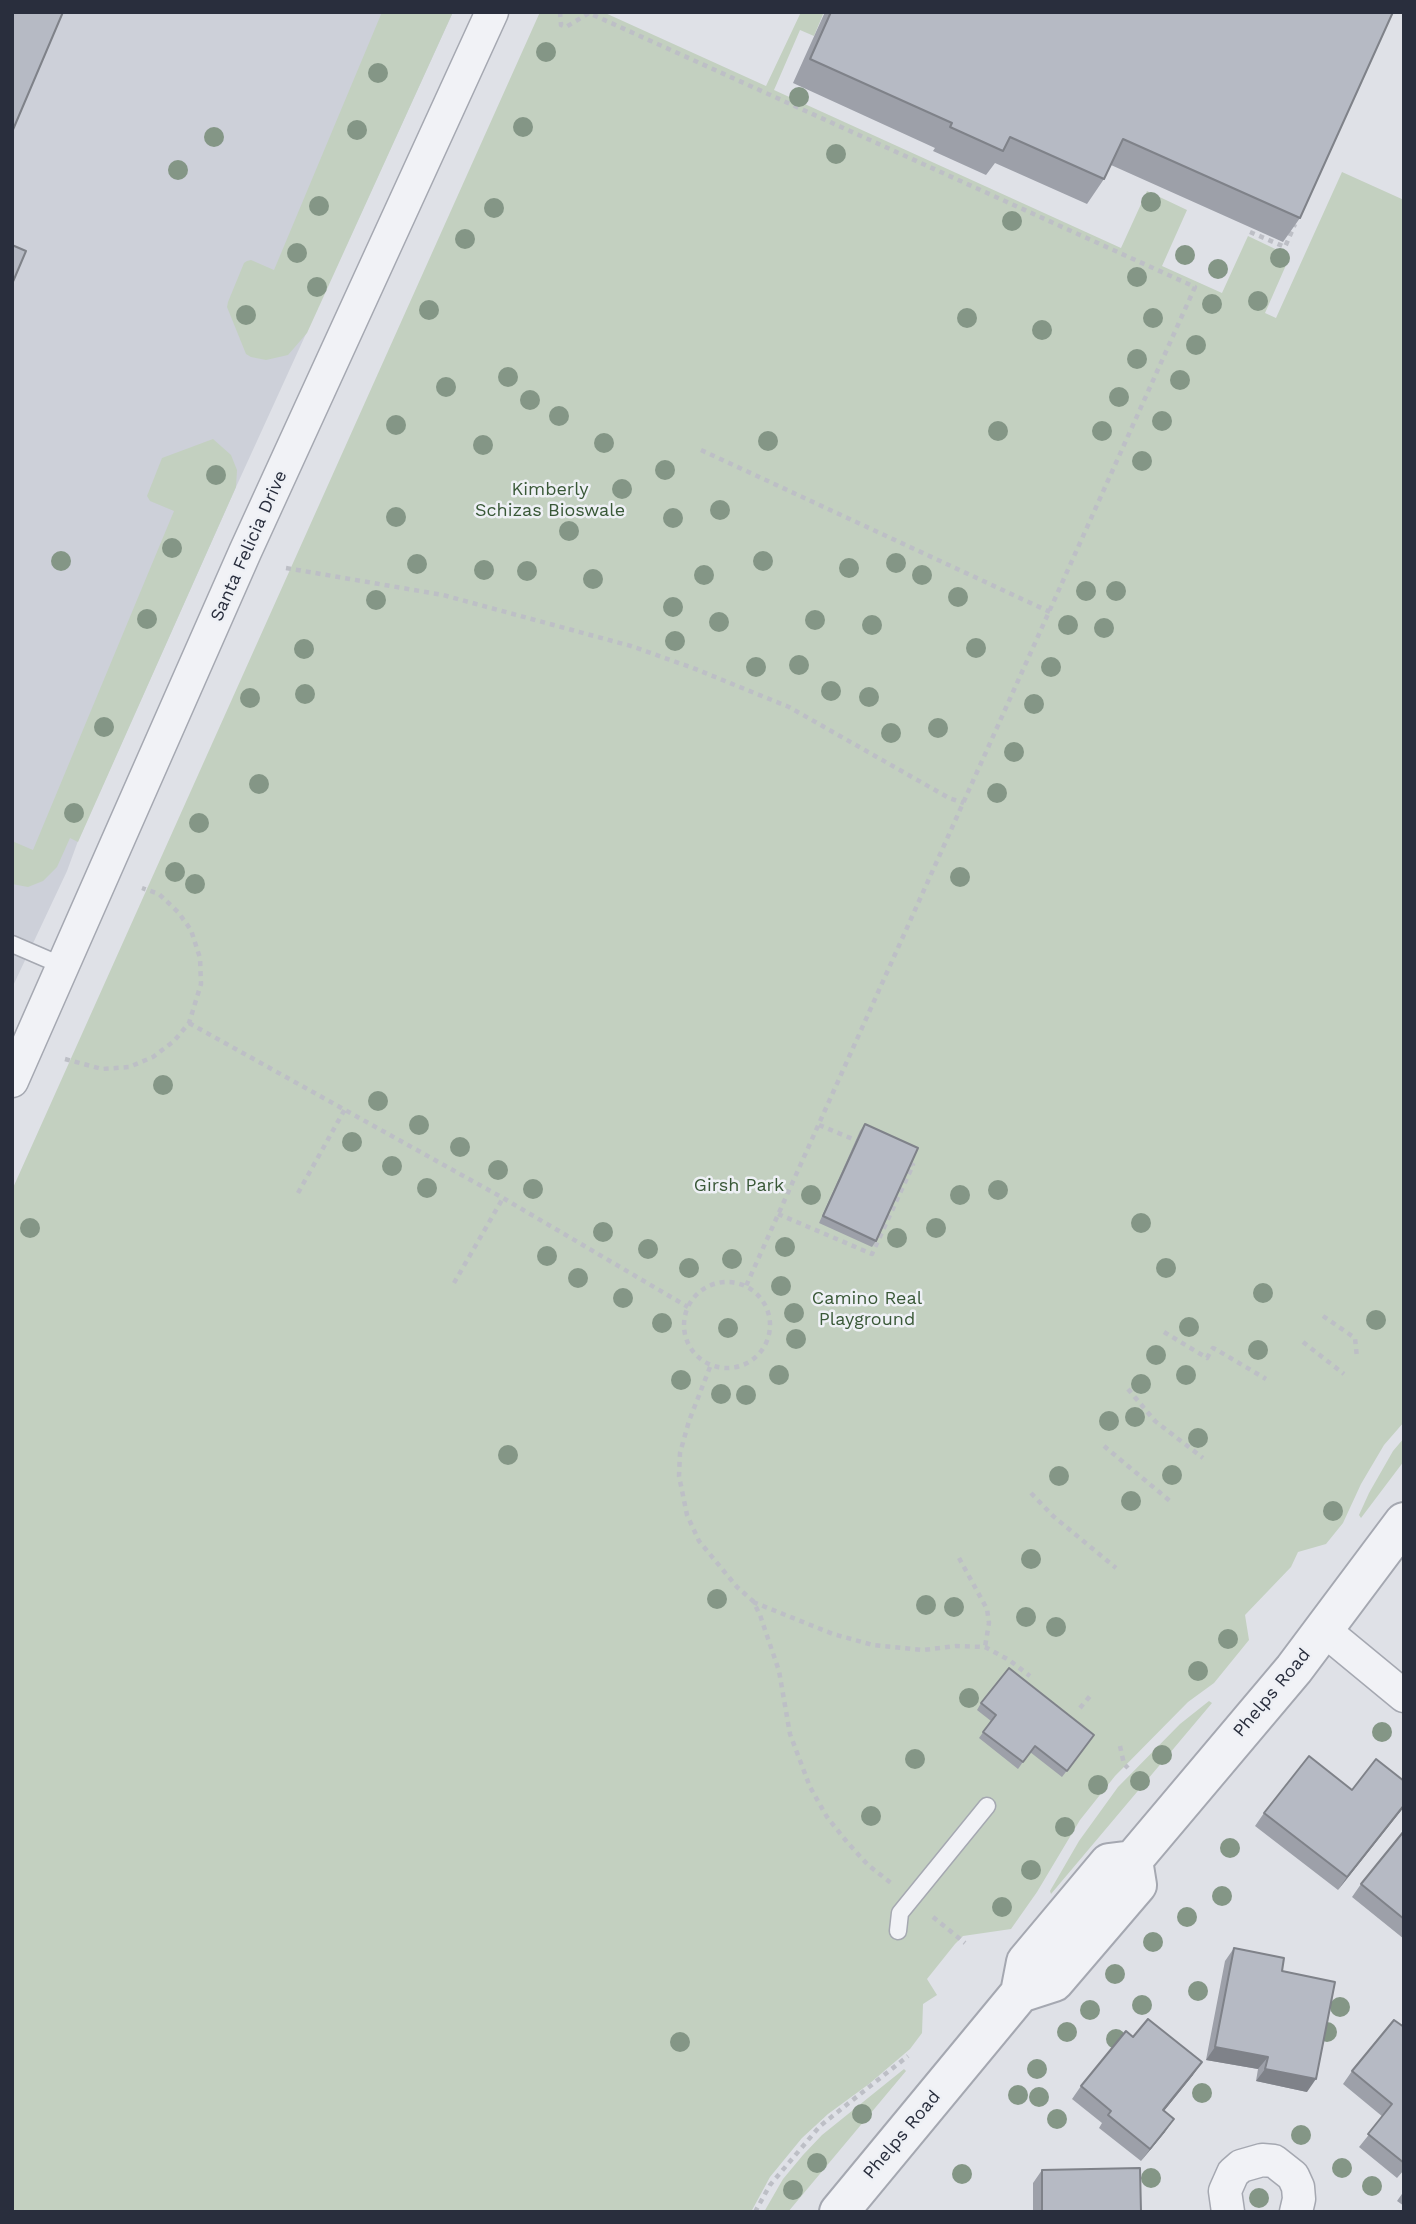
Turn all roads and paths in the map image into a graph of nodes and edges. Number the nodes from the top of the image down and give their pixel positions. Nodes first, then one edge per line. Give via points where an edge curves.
1 (492, 12) edge
2 (560, 12) edge
3 (1296, 223) edge
4 (1250, 232) edge
5 (701, 450) dead end
6 (286, 568) dead end
7 (1050, 612) junction
8 (964, 803) junction
9 (142, 888) dead end
10 (12, 944) edge
11 (63, 966) junction
12 (189, 1023) junction
13 (65, 1059) dead end
14 (12, 1082) edge
15 (345, 1109) junction
16 (818, 1125) junction
17 (866, 1145) edge
18 (901, 1160) edge
19 (298, 1193) dead end
20 (503, 1198) junction
21 (778, 1214) junction
22 (454, 1283) dead end
23 (746, 1286) junction
24 (688, 1307) junction
25 (1323, 1317) dead end
26 (1164, 1332) dead end
27 (1303, 1342) dead end
28 (1357, 1358) dead end
29 (710, 1367) junction
30 (1344, 1374) dead end
31 (1266, 1379) dead end
32 (1128, 1389) dead end
33 (1104, 1446) dead end
34 (1203, 1458) dead end
35 (1031, 1493) dead end
36 (1170, 1501) dead end
37 (1404, 1522) edge
38 (959, 1558) dead end
39 (1116, 1568) dead end
40 (753, 1601) junction
41 (1324, 1630) junction
42 (985, 1647) junction
43 (1030, 1675) dead end
44 (1090, 1696) dead end
45 (1404, 1696) edge
46 (1080, 1708) dead end
47 (1120, 1746) dead end
48 (1128, 1768) dead end
49 (987, 1806) dead end
50 (911, 1899) junction
51 (898, 1931) dead end
52 (965, 1943) dead end
53 (908, 2056) dead end
54 (755, 2212) edge
55 (839, 2212) edge
56 (1228, 2212) edge
57 (1296, 2212) edge

1 - 11 street, Santa Felicia Drive
2 - 7 path via 561,25 566,27 589,13 1196,285
3 - 4 path via 1284,247
5 - 7 path
6 - 8 path via 443,595 656,655 789,707
7 - 8 path
8 - 16 path
9 - 12 path via 159,894 191,930 200,958 201,984
10 - 11 lane
11 - 14 street, Santa Felicia Drive
12 - 13 path via 153,1057 129,1067 102,1069
12 - 15 path
15 - 19 path
15 - 20 path
16 - 17 path
16 - 21 path
18 - 21 path via 913,1165 872,1254
20 - 22 path
20 - 24 path
21 - 23 path
23 - 24 path via 733,1282 706,1287
23 - 29 path via 765,1304 770,1317 766,1344 747,1364
24 - 29 path via 684,1333 697,1357
25 - 28 path via 1355,1338
26 - 31 path via 1207,1358 1213,1348
27 - 30 path
29 - 40 path via 680,1453 682,1497 699,1541
32 - 34 path via 1155,1421
33 - 36 path
35 - 39 path
37 - 41 street, Phelps Road
38 - 42 path via 987,1609
40 - 42 path via 873,1645 923,1650
40 - 50 path via 770,1640 790,1734 810,1787 847,1842
41 - 45 street
41 - 55 street, Phelps Road via 1133,1860 1109,1863 1026,1962 1020,1993
42 - 43 path
44 - 46 path
47 - 48 path
49 - 50 lane
50 - 51 lane via 900,1913
50 - 52 path
53 - 54 path via 820,2126 770,2185
56 - 57 street via 1225,2191 1233,2173 1262,2160 1274,2161 1293,2176 1299,2199

